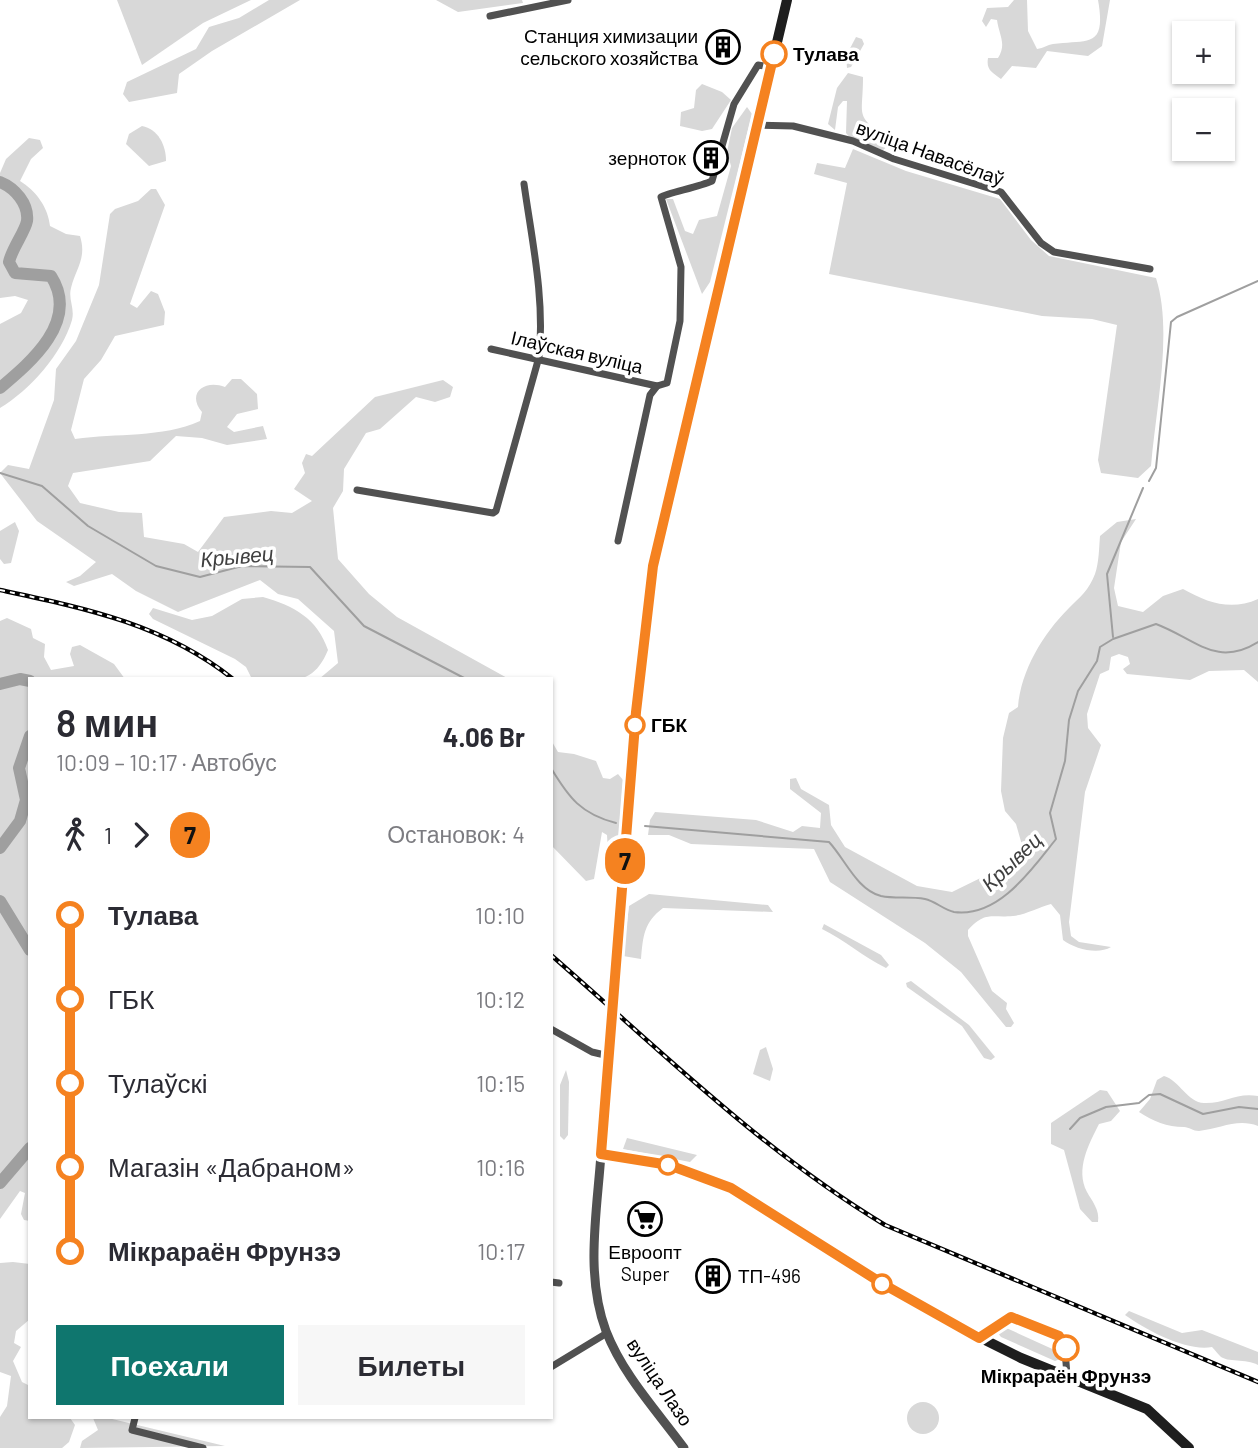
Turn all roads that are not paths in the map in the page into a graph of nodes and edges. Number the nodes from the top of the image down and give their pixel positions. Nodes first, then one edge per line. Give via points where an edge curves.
1 (568, 0) edge
2 (788, 0) edge
3 (490, 16) dead end
4 (771, 67) junction
5 (757, 125) junction
6 (524, 184) dead end
7 (1150, 269) dead end
8 (491, 349) dead end
9 (539, 357) junction
10 (657, 386) junction
11 (356, 490) dead end
12 (618, 541) dead end
13 (553, 1030) edge
14 (609, 1056) junction
15 (601, 1154) junction
16 (607, 1333) junction
17 (979, 1338) junction
18 (553, 1366) edge
19 (1067, 1377) junction
20 (135, 1419) edge
21 (203, 1448) edge
22 (684, 1448) edge
23 (1189, 1448) edge

1 - 3 street
2 - 4 main road, вуліца Лазо
4 - 5 main road, вуліца Лазо
4 - 10 street via 758,65 734,104 712,181 661,197 681,267 680,308 667,383
5 - 7 street, вуліца Навасёлаў via 793,126 853,141 894,159 1001,192 1041,243 1054,251
5 - 14 main road, вуліца Лазо via 649,593
6 - 9 street via 542,311
8 - 9 street, Ілаўская вуліца
9 - 10 street, Ілаўская вуліца
9 - 11 street via 493,513
10 - 12 street via 650,395
13 - 14 street via 592,1052
14 - 15 main road, вуліца Лазо
15 - 16 street, вуліца Лазо via 594,1263 598,1305
15 - 17 main road via 669,1165 731,1188
16 - 18 street
16 - 22 street, вуліца Лазо via 634,1381
17 - 19 main road
17 - 19 street via 1011,1317 1059,1336 1066,1348
19 - 23 main road via 1147,1409
20 - 21 street via 132,1430

